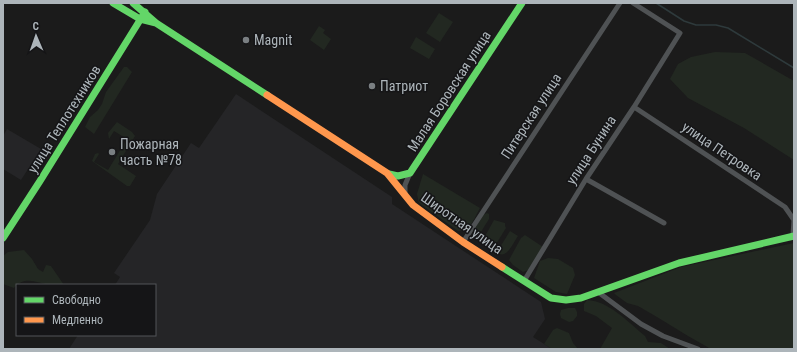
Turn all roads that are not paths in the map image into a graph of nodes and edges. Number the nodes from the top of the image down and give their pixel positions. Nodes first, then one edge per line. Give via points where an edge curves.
1 (113, 3) edge
2 (133, 3) edge
3 (522, 3) edge
4 (620, 3) edge
5 (633, 3) edge
6 (145, 12) junction
7 (140, 19) junction
8 (156, 23) junction
9 (634, 107) junction
10 (387, 173) junction
11 (410, 173) junction
12 (586, 180) junction
13 (406, 198) junction
14 (794, 219) edge
15 (664, 223) dead end
16 (794, 236) edge
17 (3, 238) edge
18 (463, 242) junction
19 (524, 281) junction
20 (598, 292) junction
21 (698, 349) edge

1 - 7 street, Широтная улица
2 - 6 street, Широтная улица
3 - 11 street, Малая Боровская улица
4 - 18 street, Питерская улица
5 - 9 street, улица Бунина via 680,34
6 - 7 street, улица Теплотехников
6 - 8 street, Широтная улица
7 - 8 street, Широтная улица
7 - 17 street, улица Теплотехников
8 - 10 street, Широтная улица
9 - 12 street, улица Бунина
9 - 14 street, улица Петровка via 785,207
10 - 11 street, Малая Боровская улица via 398,176
10 - 13 street, Широтная улица
11 - 13 street via 405,186
12 - 15 street
12 - 19 street, улица Бунина
13 - 18 street, Широтная улица via 412,206
14 - 16 street
16 - 20 street, Широтная улица via 679,263
18 - 19 street, Широтная улица
19 - 20 street, Широтная улица via 551,298 566,300
20 - 21 street via 646,327

